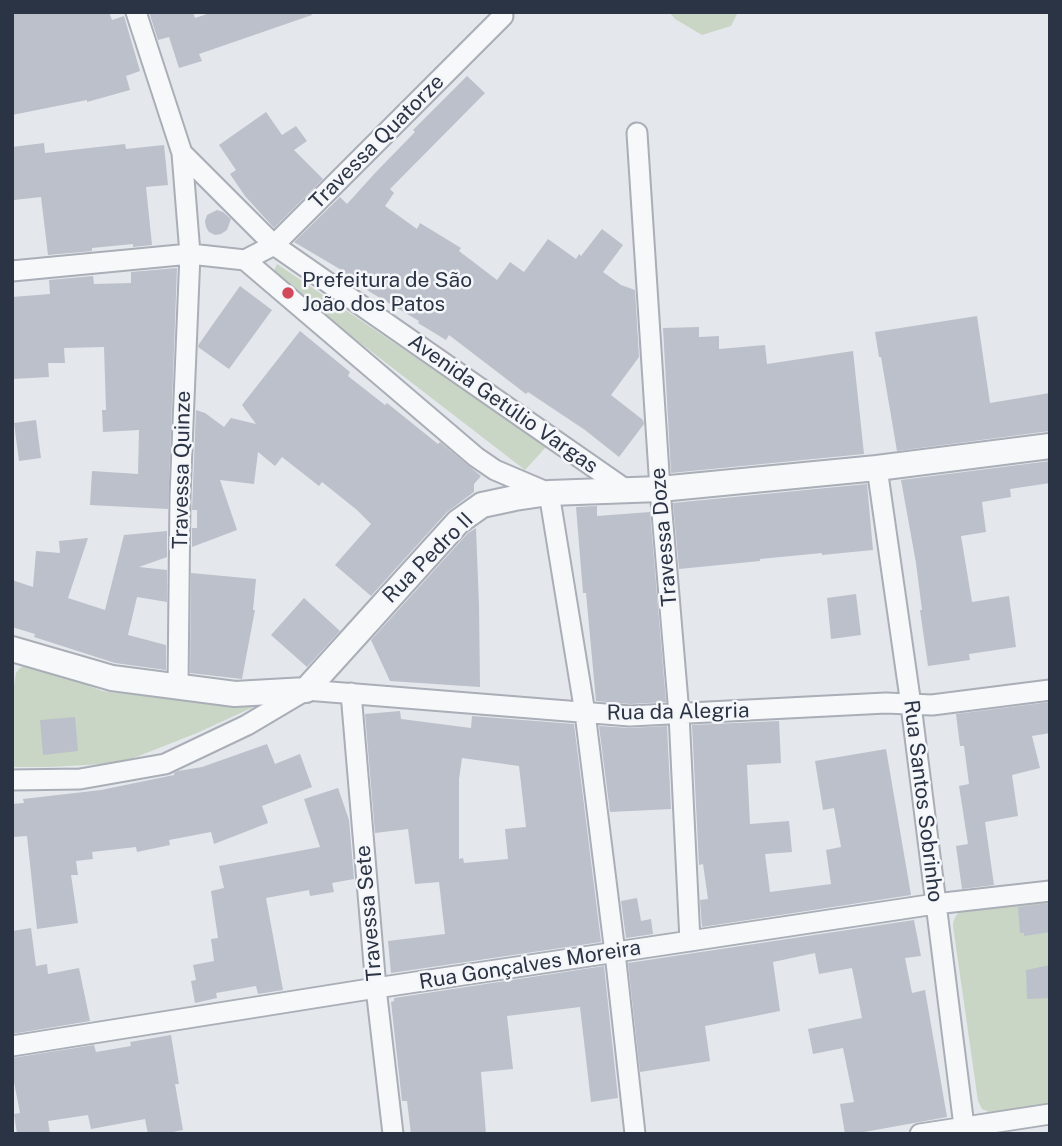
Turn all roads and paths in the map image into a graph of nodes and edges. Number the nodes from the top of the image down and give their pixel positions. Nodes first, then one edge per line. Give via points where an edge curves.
1 (136, 12) edge
2 (503, 16) dead end
3 (637, 133) dead end
4 (182, 153) junction
5 (274, 245) junction
6 (190, 254) junction
7 (245, 260) junction
8 (12, 271) edge
9 (1050, 446) edge
10 (877, 468) junction
11 (660, 489) junction
12 (628, 491) junction
13 (549, 493) junction
14 (12, 649) edge
15 (178, 687) junction
16 (306, 690) junction
17 (1050, 690) edge
18 (351, 693) junction
19 (911, 705) junction
20 (585, 713) junction
21 (679, 714) junction
22 (12, 780) edge
23 (1050, 891) edge
24 (936, 904) junction
25 (690, 941) junction
26 (615, 953) junction
27 (376, 988) junction
28 (12, 1046) edge
29 (1050, 1114) edge
30 (964, 1130) edge
31 (393, 1134) edge
32 (635, 1134) edge
33 (920, 1134) edge

1 - 4 street
2 - 5 street, Travessa Quatorze
3 - 11 street, Travessa Doze
4 - 5 street, Avenida Getúlio Vargas
4 - 6 street, Travessa Quinze
5 - 7 street, Travessa Quatorze
5 - 12 street, Avenida Getúlio Vargas
6 - 7 street
6 - 8 street
6 - 15 street, Travessa Quinze
7 - 13 street via 476,457
9 - 10 street, Rua Pedro II
10 - 11 street, Rua Pedro II
10 - 19 street, Rua Santos Sobrinho
11 - 12 street, Rua Pedro II
11 - 21 street, Travessa Doze
12 - 13 street, Rua Pedro II
13 - 16 street, Rua Pedro II via 482,505 458,522
13 - 20 street
14 - 15 street via 112,678
15 - 16 street via 235,694
16 - 18 street, Rua da Alegria
16 - 22 street via 247,725 165,764 80,779
17 - 19 street, Rua da Alegria
18 - 20 street, Rua da Alegria
18 - 27 street, Travessa Sete
19 - 21 street, Rua da Alegria
19 - 24 street, Rua Santos Sobrinho
20 - 21 street, Rua da Alegria
20 - 26 street
21 - 25 street, Travessa Doze
23 - 24 street, Rua Gonçalves Moreira
24 - 25 street, Rua Gonçalves Moreira
24 - 30 street, Rua Santos Sobrinho
25 - 26 street, Rua Gonçalves Moreira
26 - 27 street, Rua Gonçalves Moreira
26 - 32 street
27 - 28 street, Rua Gonçalves Moreira
27 - 31 street, Travessa Sete
29 - 30 street
30 - 33 street

